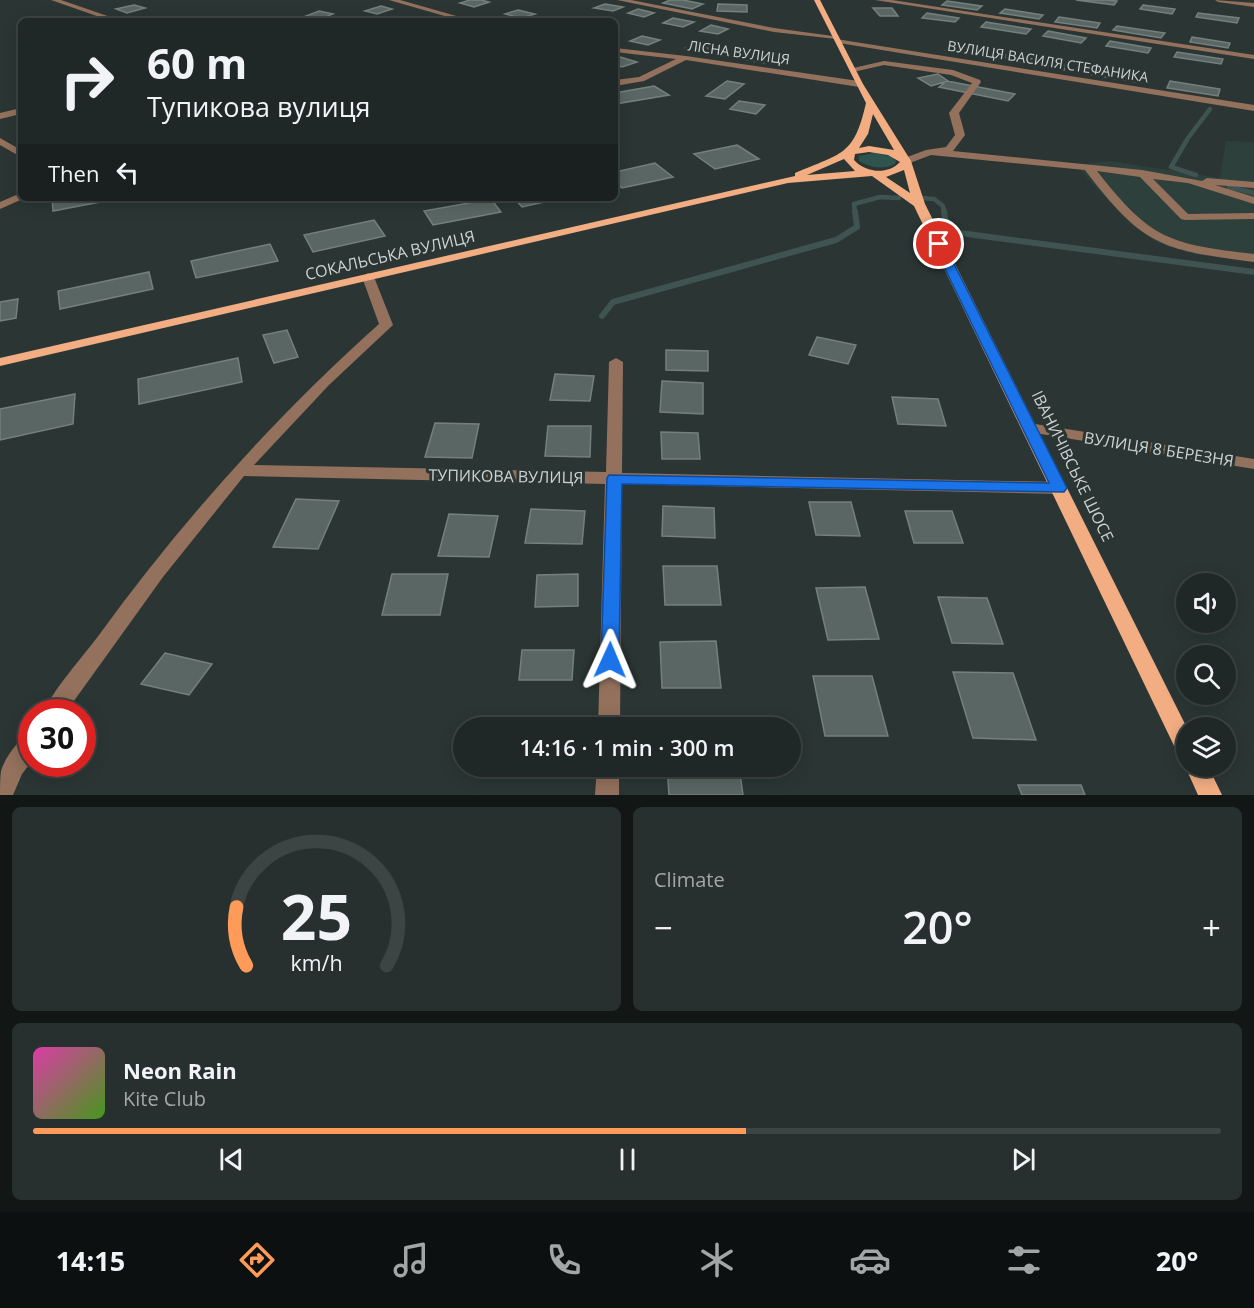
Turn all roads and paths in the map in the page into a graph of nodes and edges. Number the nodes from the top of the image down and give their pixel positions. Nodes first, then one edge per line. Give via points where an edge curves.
1 (54, 0) edge
2 (392, 0) edge
3 (620, 0) edge
4 (648, 0) edge
5 (817, 0) edge
6 (878, 0) edge
7 (1218, 0) edge
8 (638, 4) junction
9 (1254, 5) edge
10 (109, 18) edge
11 (459, 18) edge
12 (837, 39) junction
13 (618, 50) edge
14 (1254, 57) edge
15 (686, 58) junction
16 (853, 69) junction
17 (618, 83) edge
18 (859, 84) junction
19 (870, 103) junction
20 (1254, 108) edge
21 (18, 112) edge
22 (0, 116) edge
23 (0, 141) edge
24 (18, 152) edge
25 (851, 152) junction
26 (930, 152) junction
27 (906, 161) junction
28 (1089, 167) junction
29 (874, 173) junction
30 (1142, 173) junction
31 (788, 180) junction
32 (1189, 180) junction
33 (1254, 185) edge
34 (18, 197) edge
35 (1254, 201) edge
36 (919, 204) junction
37 (0, 206) edge
38 (1254, 216) edge
39 (1254, 258) edge
40 (368, 277) junction
41 (0, 362) edge
42 (616, 362) dead end
43 (1029, 428) junction
44 (1254, 464) edge
45 (240, 470) junction
46 (614, 478) junction
47 (1059, 488) junction
48 (63, 699) edge
49 (609, 717) edge
50 (1176, 727) edge
51 (18, 762) edge
52 (608, 777) edge
53 (1201, 777) edge
54 (1, 795) edge
55 (607, 795) edge
56 (1210, 795) edge

1 - 10 street
2 - 11 street
3 - 8 street, ВУЛИЦЯ ВАСИЛЯ СТЕФАНИКА
4 - 8 street
5 - 12 main road, ІВАНИЧІВСЬКЕ ШОСЕ
6 - 14 street
7 - 9 street
8 - 12 street, ВУЛИЦЯ ВАСИЛЯ СТЕФАНИКА
12 - 16 main road, ІВАНИЧІВСЬКЕ ШОСЕ
12 - 20 street, ВУЛИЦЯ ВАСИЛЯ СТЕФАНИКА
13 - 15 street, ЛІСНА ВУЛИЦЯ
15 - 17 street via 641,79
15 - 18 street, ЛІСНА ВУЛИЦЯ
16 - 18 main road, ІВАНИЧІВСЬКЕ ШОСЕ
16 - 26 street via 884,63 953,73 977,82 954,112 960,135 949,150
18 - 19 main road, ІВАНИЧІВСЬКЕ ШОСЕ
19 - 25 main road via 868,123
19 - 27 main road, ІВАНИЧІВСЬКЕ ШОСЕ
21 - 22 street
23 - 24 street
25 - 27 main road via 884,150
25 - 29 main road via 852,165
25 - 31 main road
26 - 27 street
26 - 28 street
27 - 29 main road via 895,171
27 - 36 main road, ІВАНИЧІВСЬКЕ ШОСЕ
28 - 30 street
28 - 39 street via 1138,225 1163,241
29 - 31 main road
29 - 36 main road
30 - 32 street
30 - 38 street via 1185,217
31 - 40 main road, СОКАЛЬСЬКА ВУЛИЦЯ
32 - 33 street
32 - 35 street
34 - 37 street
36 - 43 main road, ІВАНИЧІВСЬКЕ ШОСЕ
40 - 41 main road, СОКАЛЬСЬКА ВУЛИЦЯ
40 - 45 street via 386,325 331,373
42 - 46 street
43 - 44 street, ВУЛИЦЯ 8 БЕРЕЗНЯ
43 - 47 main road, ІВАНИЧІВСЬКЕ ШОСЕ
45 - 46 street, ТУПИКОВА ВУЛИЦЯ
45 - 48 street via 157,570
46 - 47 street, ТУПИКОВА ВУЛИЦЯ
46 - 49 street
47 - 50 main road, ІВАНИЧІВСЬКЕ ШОСЕ
51 - 54 street
52 - 55 street
53 - 56 main road

